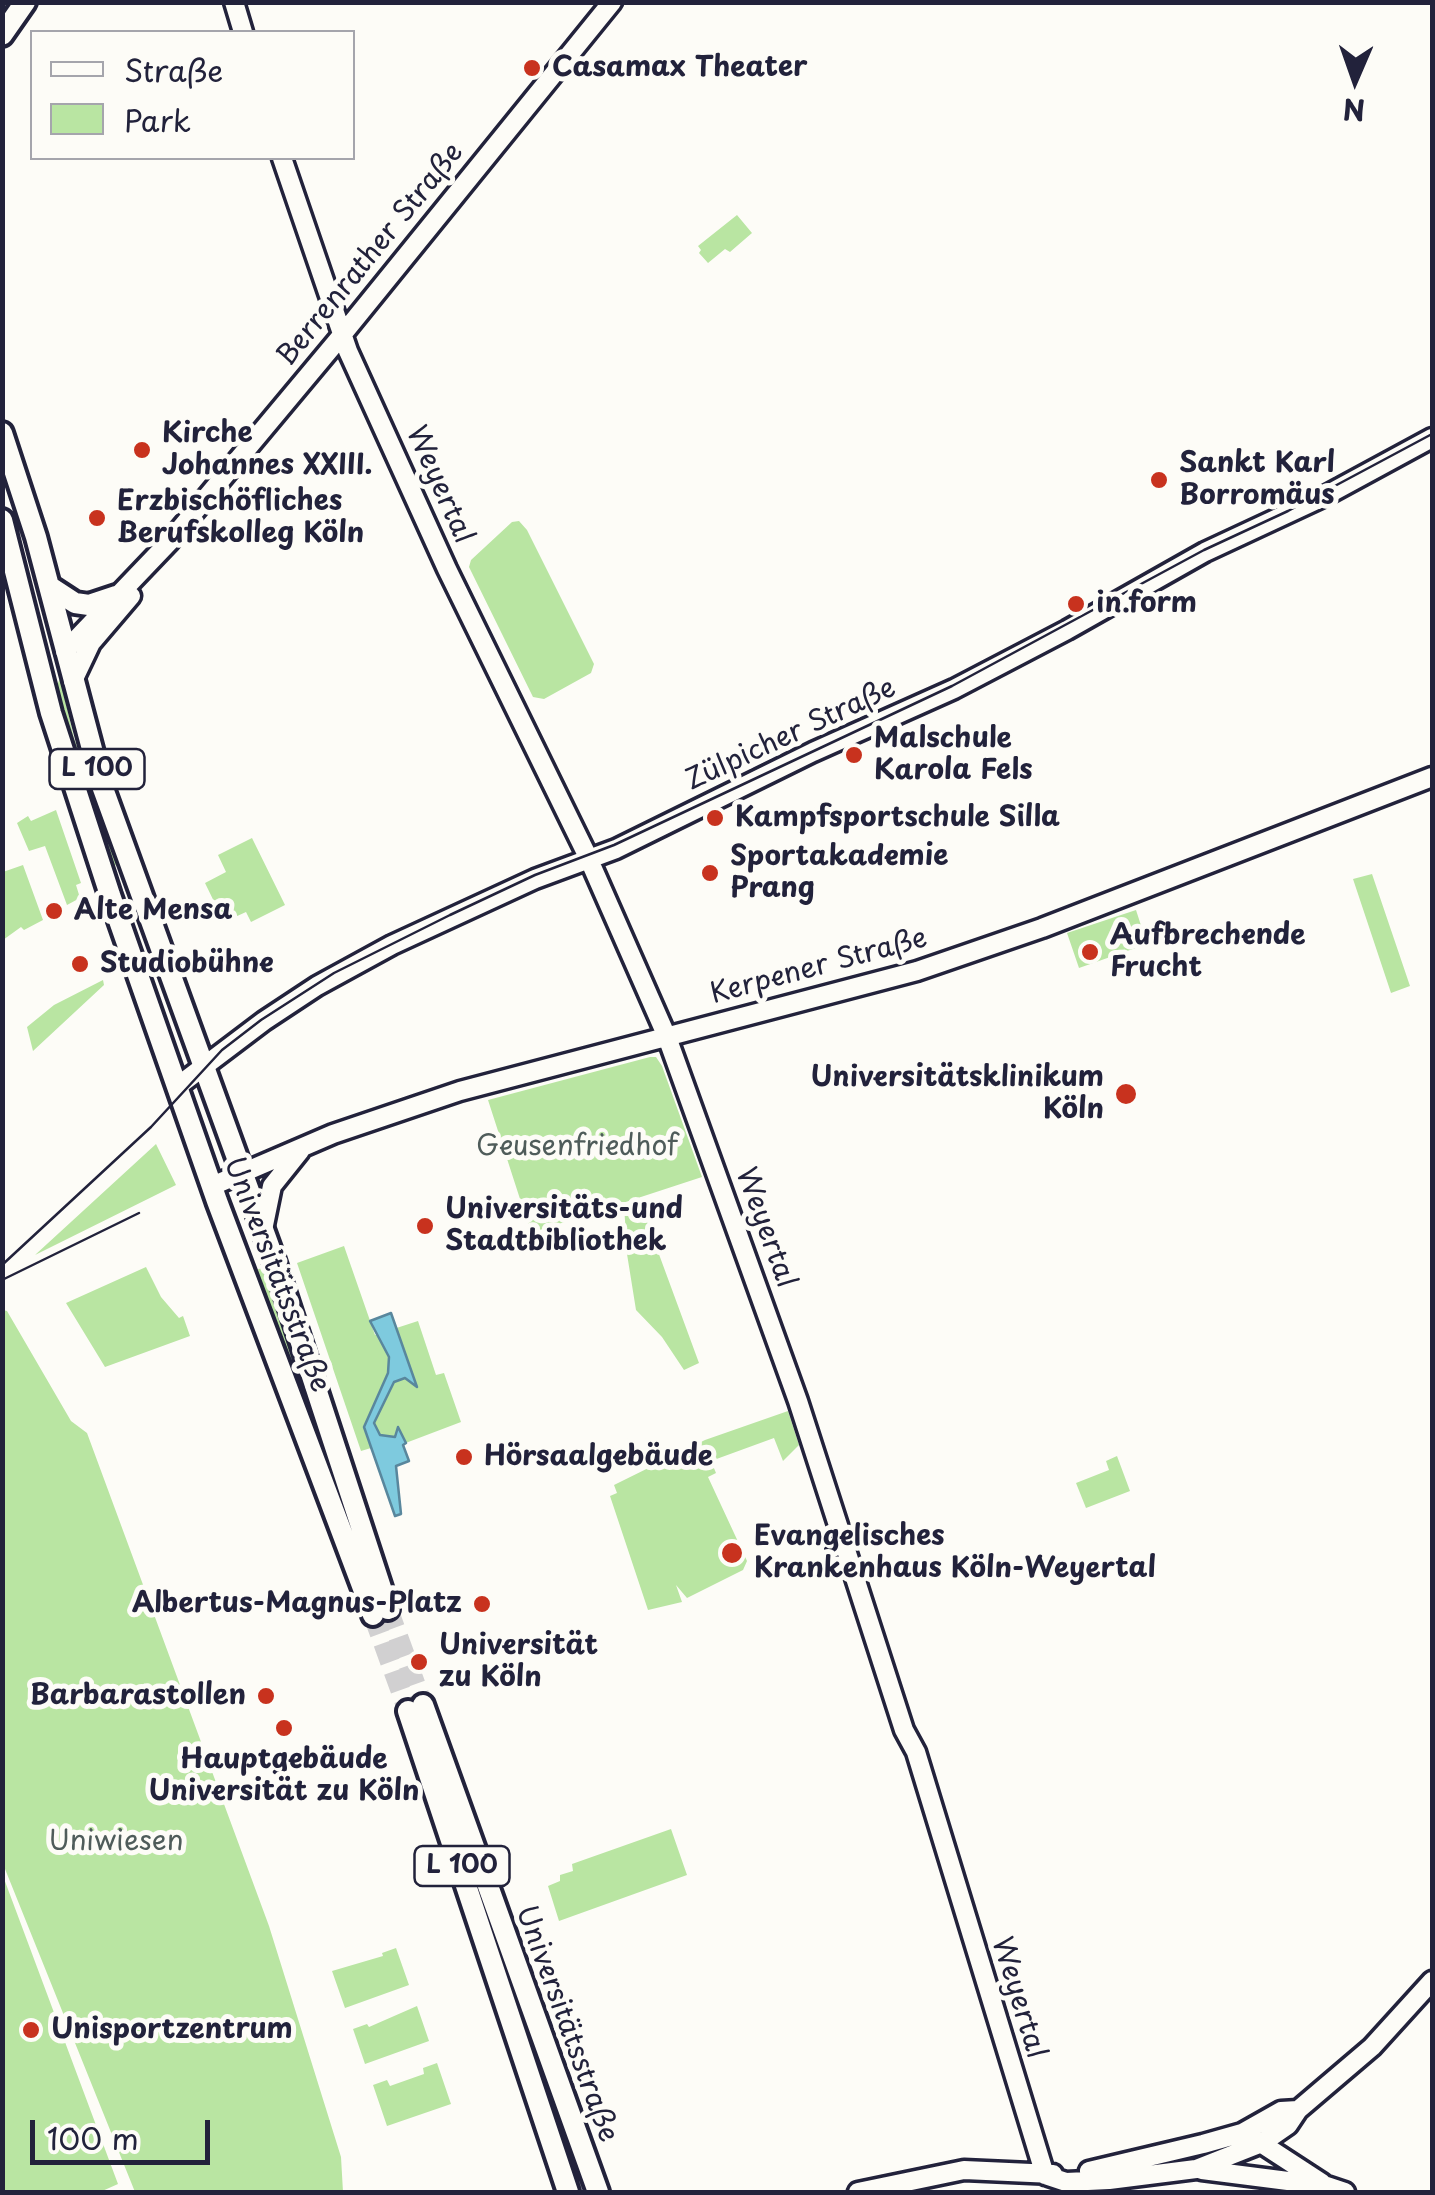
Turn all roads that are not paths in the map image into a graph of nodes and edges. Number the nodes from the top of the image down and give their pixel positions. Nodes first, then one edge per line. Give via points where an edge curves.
1 (26, 2) edge
2 (234, 2) edge
3 (612, 2) edge
4 (242, 30) edge
5 (2, 35) edge
6 (283, 160) edge
7 (342, 335) junction
8 (316, 366) junction
9 (356, 369) junction
10 (2, 433) edge
11 (1432, 438) edge
12 (3, 522) edge
13 (32, 524) junction
14 (170, 540) junction
15 (49, 586) junction
16 (116, 596) junction
17 (65, 651) junction
18 (42, 680) junction
19 (73, 682) junction
20 (1432, 778) edge
21 (128, 854) junction
22 (588, 858) junction
23 (101, 868) junction
24 (132, 953) junction
25 (165, 954) junction
26 (667, 1037) junction
27 (205, 1065) junction
28 (178, 1086) junction
29 (305, 1145) junction
30 (242, 1173) junction
31 (212, 1186) junction
32 (263, 1230) junction
33 (1432, 1981) edge
34 (1298, 2110) junction
35 (1242, 2133) junction
36 (1262, 2143) junction
37 (1196, 2169) junction
38 (1045, 2175) junction
39 (1336, 2189) edge
40 (568, 2192) edge
41 (598, 2192) edge
42 (858, 2192) edge

1 - 5 main road
2 - 4 street
3 - 7 street, Berrenrather Straße
6 - 7 street, Weyertal
7 - 8 street, Berrenrather Straße
7 - 9 street, Weyertal
8 - 9 street
8 - 14 street, Berrenrather Straße
9 - 22 street, Weyertal
10 - 13 main road, Universitätsstraße / L 100
11 - 22 street, Zülpicher Straße via 954,689
12 - 13 main road via 16,510
12 - 18 main road, Universitätsstraße / L 100
13 - 15 main road, Universitätsstraße / L 100
14 - 16 street, Berrenrather Straße
14 - 19 street, Berrenrather Straße via 91,643
15 - 16 main road via 75,603
15 - 17 main road, Universitätsstraße / L 100
16 - 17 street, Berrenrather Straße
17 - 18 main road
17 - 19 main road, Universitätsstraße / L 100
18 - 23 main road, Universitätsstraße / L 100
19 - 21 main road, Universitätsstraße / L 100
20 - 26 street, Kerpener Straße via 952,959
21 - 23 main road via 120,871
21 - 25 main road, Universitätsstraße / L 100
22 - 26 street, Weyertal
22 - 27 street, Zülpicher Straße via 367,958
23 - 24 main road, Universitätsstraße / L 100
24 - 25 main road via 146,941
24 - 28 main road, Universitätsstraße / L 100
25 - 27 main road, Universitätsstraße / L 100
26 - 29 street, Kerpener Straße via 460,1092
26 - 38 street, Weyertal via 916,1752
27 - 28 street, Zülpicher Straße
27 - 30 main road, Universitätsstraße / L 100
28 - 31 main road, Universitätsstraße / L 100
29 - 30 street, Kerpener Straße
29 - 32 street via 272,1186
30 - 31 street, Kerpener Straße
30 - 32 main road, Universitätsstraße / L 100
31 - 32 main road, Universitätsstraße / L 100 via 380,1612
33 - 34 street via 1372,2046
34 - 35 street via 1281,2111
34 - 36 street
35 - 36 street
35 - 38 street via 1108,2168
36 - 37 street
36 - 39 street
37 - 38 street via 1097,2181
37 - 39 street
38 - 42 street via 964,2170
40 - 41 main road, Universitätsstraße / L 100 via 415,1708

